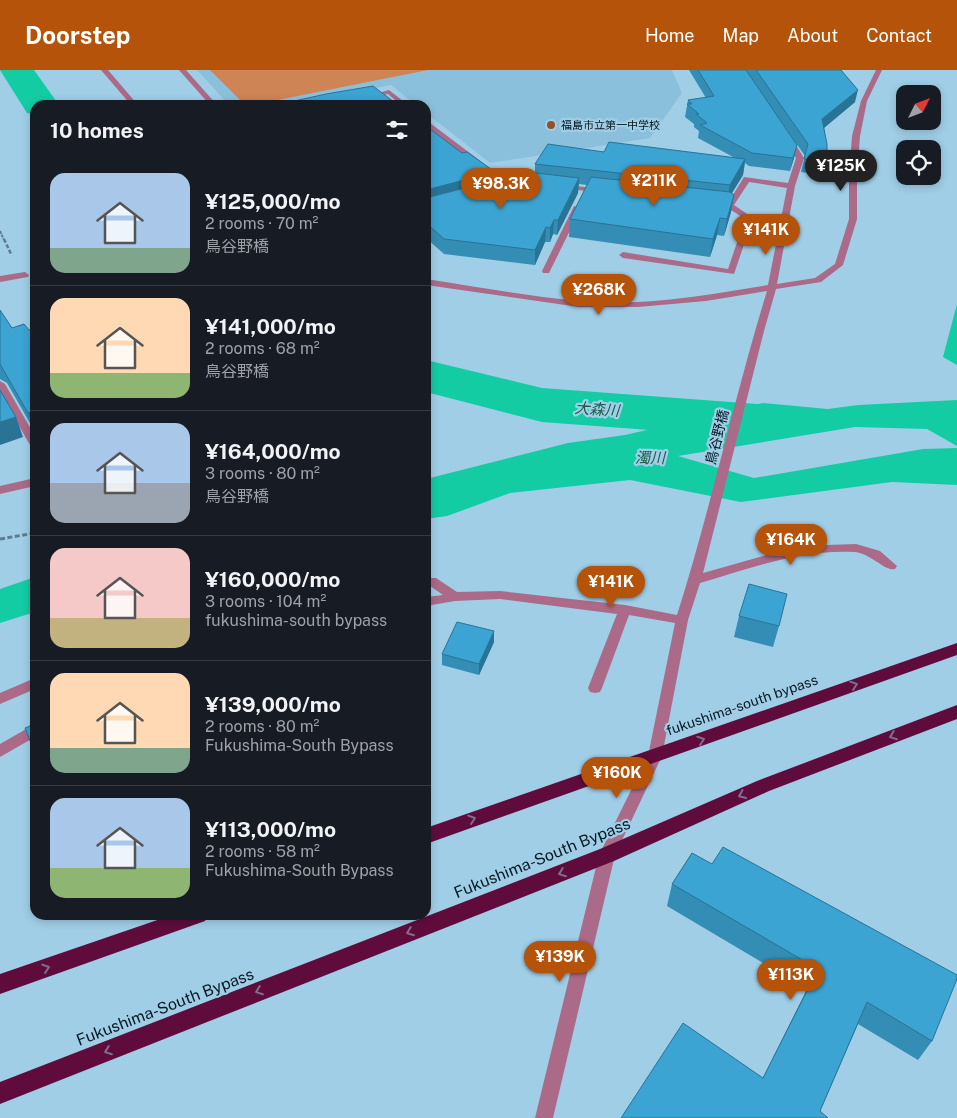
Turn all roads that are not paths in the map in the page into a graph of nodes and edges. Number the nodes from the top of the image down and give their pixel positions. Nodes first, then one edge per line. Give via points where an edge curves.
1 (104, 70) edge
2 (182, 70) edge
3 (879, 70) edge
4 (362, 98) edge
5 (131, 100) edge
6 (209, 100) edge
7 (398, 100) edge
8 (431, 126) edge
9 (779, 126) edge
10 (556, 185) edge
11 (790, 186) junction
12 (501, 189) edge
13 (586, 189) junction
14 (615, 192) edge
15 (711, 204) edge
16 (730, 206) junction
17 (623, 255) dead end
18 (546, 271) dead end
19 (25, 275) dead end
20 (0, 279) edge
21 (431, 283) edge
22 (772, 288) junction
23 (0, 384) edge
24 (30, 436) edge
25 (30, 483) edge
26 (0, 490) edge
27 (891, 566) dead end
28 (694, 580) junction
29 (431, 581) edge
30 (454, 597) junction
31 (431, 601) edge
32 (625, 610) junction
33 (682, 620) junction
34 (957, 649) edge
35 (30, 685) edge
36 (595, 688) dead end
37 (0, 699) edge
38 (957, 712) edge
39 (30, 733) edge
40 (0, 751) edge
41 (655, 756) junction
42 (431, 834) edge
43 (607, 855) junction
44 (184, 920) edge
45 (0, 984) edge
46 (0, 1093) edge
47 (544, 1118) edge

1 - 5 street
2 - 6 street
3 - 22 street via 864,101 856,136 853,219 839,265 818,280
4 - 7 street via 388,92
8 - 12 street via 514,185
9 - 11 street, 鳥谷野橋 via 800,158
10 - 13 street
11 - 16 street via 748,179
11 - 22 street, 鳥谷野橋
13 - 14 street
13 - 18 street
15 - 16 street
16 - 17 street via 749,218 731,272
19 - 20 street
21 - 22 street via 579,304 638,304
22 - 28 street, 鳥谷野橋
23 - 24 street
25 - 26 street
27 - 28 street via 876,554 856,548 798,550
28 - 33 street, 鳥谷野橋
29 - 30 street
30 - 31 street
30 - 32 street via 500,595
32 - 33 street
32 - 36 street
33 - 41 street, 鳥谷野橋
41 -> 34 highway, fukushima-south bypass
35 - 37 street
38 -> 43 highway, Fukushima-South Bypass via 763,786
39 - 40 street
42 -> 41 highway, fukushima-south bypass
41 - 43 street, 鳥谷野橋
43 -> 46 highway, Fukushima-South Bypass
43 - 47 street, 鳥谷野橋
45 -> 44 highway

